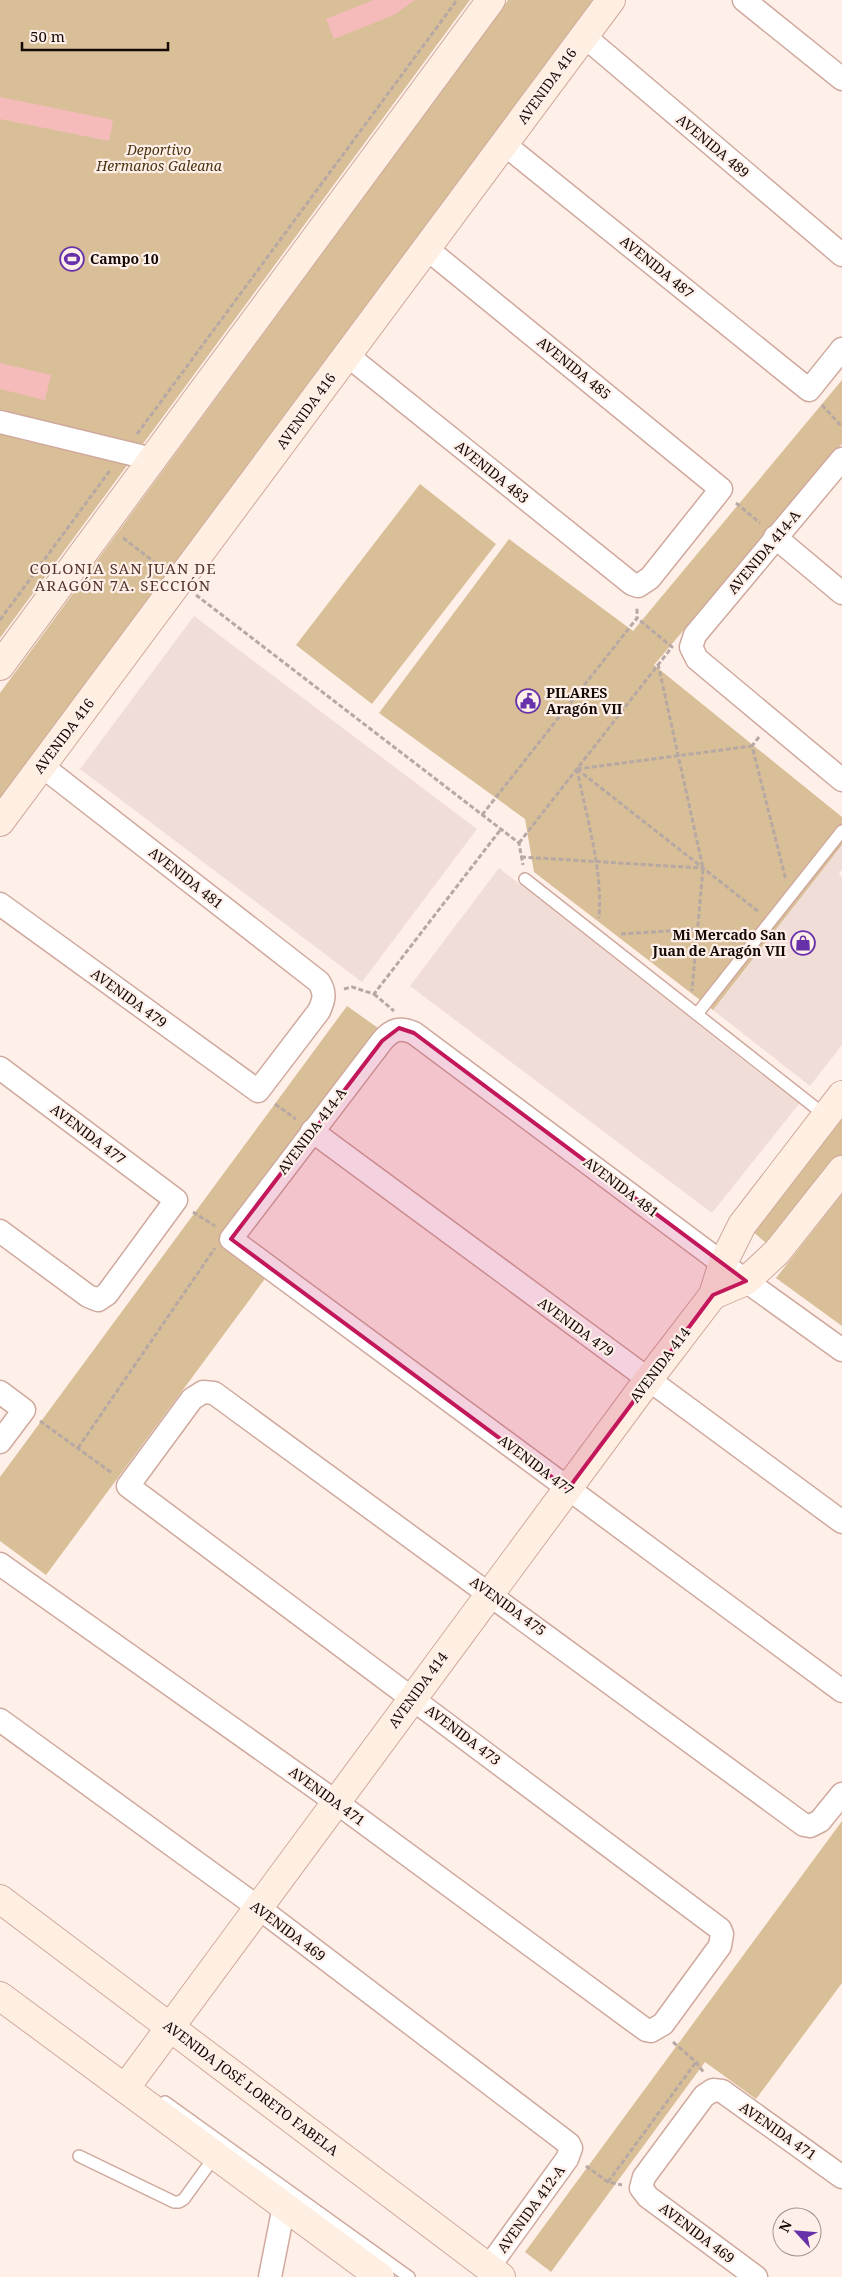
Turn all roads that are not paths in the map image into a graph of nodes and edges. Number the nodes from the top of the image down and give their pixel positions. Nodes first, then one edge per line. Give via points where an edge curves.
1 (491, 0) edge
2 (611, 0) edge
3 (744, 0) edge
4 (584, 36) junction
5 (842, 79) edge
6 (504, 144) junction
7 (426, 248) junction
8 (842, 255) edge
9 (842, 349) edge
10 (347, 355) junction
11 (0, 422) edge
12 (132, 454) road end
13 (842, 459) edge
14 (775, 537) junction
15 (638, 586) joint
16 (842, 593) edge
17 (0, 666) edge
18 (42, 766) junction
19 (842, 780) edge
20 (0, 822) edge
21 (842, 832) edge
22 (525, 879) road end
23 (0, 904) edge
24 (694, 1012) junction
25 (399, 1028) joint
26 (0, 1068) edge
27 (258, 1092) joint
28 (834, 1105) edge
29 (312, 1131) junction
30 (842, 1170) edge
31 (0, 1231) edge
32 (228, 1236) joint
33 (723, 1263) junction
34 (746, 1281) junction
35 (713, 1295) junction
36 (842, 1350) edge
37 (648, 1380) junction
38 (0, 1392) edge
39 (0, 1442) edge
40 (128, 1486) joint
41 (568, 1489) junction
42 (842, 1522) edge
43 (0, 1564) edge
44 (490, 1593) junction
45 (842, 1691) edge
46 (413, 1697) junction
47 (0, 1720) edge
48 (842, 1794) edge
49 (336, 1802) junction
50 (0, 1899) edge
51 (259, 1908) junction
52 (0, 1997) edge
53 (170, 2026) junction
54 (655, 2030) joint
55 (126, 2087) junction
56 (570, 2151) joint
57 (79, 2156) dead end
58 (215, 2156) junction
59 (842, 2176) edge
60 (641, 2188) joint
61 (284, 2206) junction
62 (495, 2272) edge
63 (270, 2277) edge
64 (380, 2277) edge
65 (409, 2277) edge
66 (756, 2277) edge

1 - 17 street
2 - 4 street, AVENIDA 416
3 - 5 street
4 - 6 street, AVENIDA 416
4 - 8 street, AVENIDA 489
6 - 7 street, AVENIDA 416
6 - 9 street, AVENIDA 487 via 808,390
7 - 10 street, AVENIDA 416
7 - 15 street, AVENIDA 485 via 721,489 650,578
10 - 15 street, AVENIDA 483 via 626,580
10 - 18 street, AVENIDA 416
11 - 12 street
13 - 14 street, AVENIDA 414-A
14 - 16 street
14 - 19 street, AVENIDA 414-A via 696,634 691,647 697,659
18 - 20 street, AVENIDA 416
18 - 27 street, AVENIDA 481 via 319,982 324,994 319,1011
21 - 24 lane via 750,948
22 - 24 lane
23 - 27 street, AVENIDA 479
24 - 28 lane
25 - 29 street, AVENIDA 414-A via 382,1041
25 - 33 street, AVENIDA 481 via 414,1033
26 - 31 street, AVENIDA 477 via 176,1200 107,1294 98,1300
28 - 33 street, AVENIDA 414 via 742,1226
29 - 32 street, AVENIDA 414-A
29 - 37 street, AVENIDA 479
30 - 34 street, AVENIDA 414 via 776,1252
32 - 41 street, AVENIDA 477
33 - 34 street, AVENIDA 481
33 - 35 street, AVENIDA 414
34 - 35 street, AVENIDA 414
34 - 36 street, AVENIDA 481
35 - 37 street, AVENIDA 414
37 - 41 street, AVENIDA 414
37 - 42 street, AVENIDA 479
38 - 39 street via 24,1410
40 - 44 street, AVENIDA 475 via 192,1399 203,1392 214,1393
40 - 46 street, AVENIDA 473
41 - 44 street, AVENIDA 414
41 - 45 street, AVENIDA 477
43 - 49 street, AVENIDA 471
44 - 46 street, AVENIDA 414
44 - 48 street, AVENIDA 475 via 798,1821 810,1826 820,1821
46 - 49 street, AVENIDA 414
46 - 54 street, AVENIDA 473 via 716,1925 722,1934 720,1946 664,2024
47 - 51 street, AVENIDA 469
49 - 51 street, AVENIDA 414
49 - 54 street, AVENIDA 471 via 639,2026
50 - 53 street, AVENIDA JOSÉ LORETO FABELA
51 - 53 street, AVENIDA 414
51 - 56 street, AVENIDA 469 via 566,2140
52 - 55 street
53 - 55 street, AVENIDA 414
53 - 62 street, AVENIDA JOSÉ LORETO FABELA
55 - 58 street
55 - 65 lane via 167,2103
56 - 62 street, AVENIDA 412-A
57 - 58 lane via 174,2202 184,2199
58 - 61 street
59 - 60 street, AVENIDA 471 via 722,2091 713,2090 704,2096 644,2177
60 - 66 street, AVENIDA 469 via 648,2197
61 - 63 street
61 - 64 street

